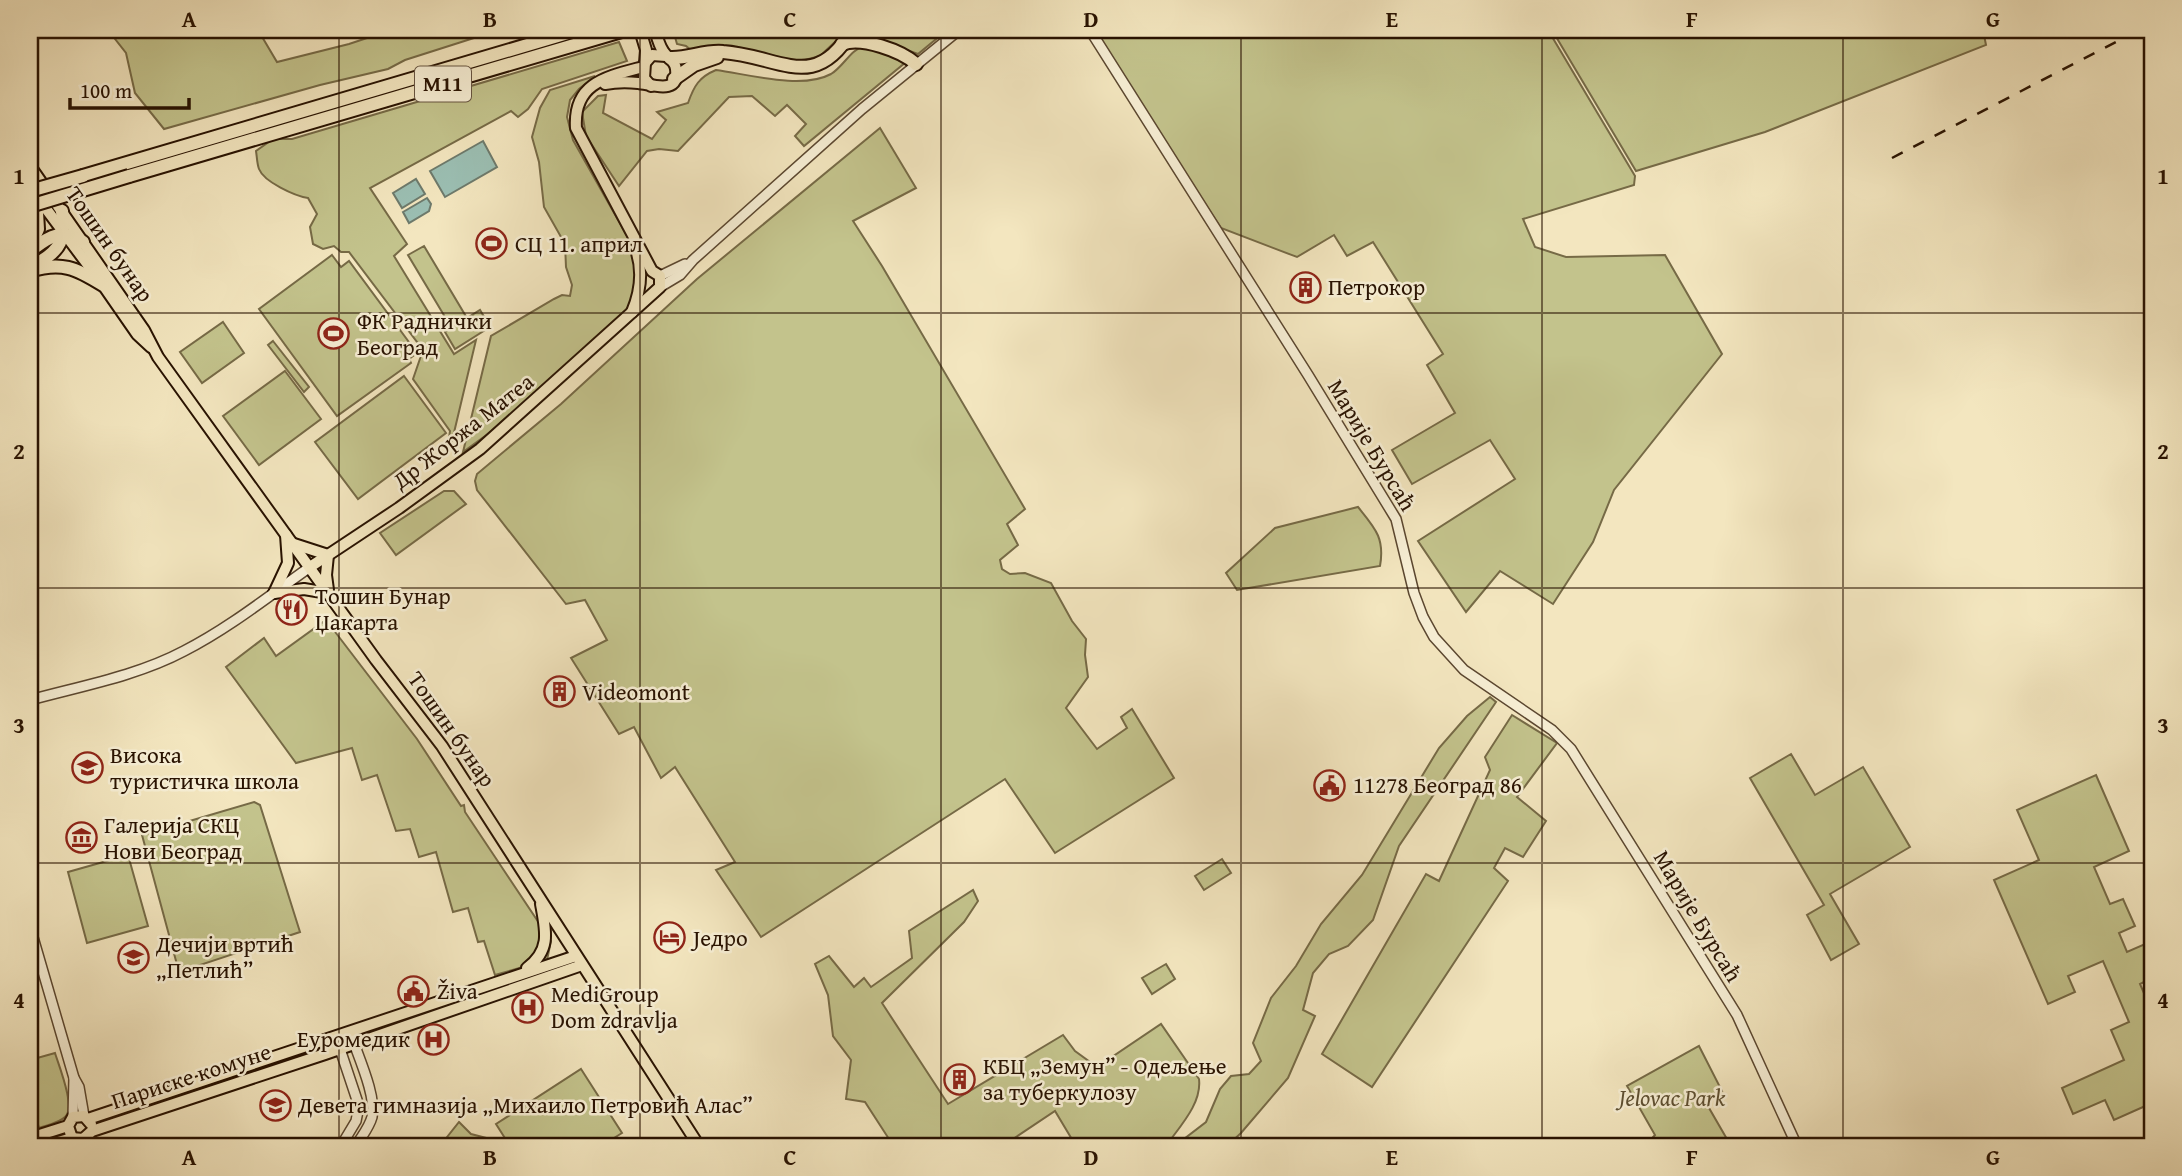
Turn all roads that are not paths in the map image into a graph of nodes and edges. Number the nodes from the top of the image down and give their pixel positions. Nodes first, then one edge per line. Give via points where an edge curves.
1 (578, 30) edge
2 (625, 30) edge
3 (640, 30) edge
4 (655, 30) edge
5 (842, 30) edge
6 (852, 30) edge
7 (959, 30) edge
8 (1090, 30) edge
9 (842, 44) junction
10 (731, 53) junction
11 (668, 57) junction
12 (916, 64) junction
13 (644, 65) junction
14 (674, 79) junction
15 (651, 86) junction
16 (589, 88) junction
17 (30, 166) edge
18 (31, 195) edge
19 (62, 211) junction
20 (65, 233) junction
21 (83, 242) junction
22 (30, 249) edge
23 (30, 269) edge
24 (651, 281) junction
25 (103, 285) junction
26 (153, 349) junction
27 (286, 535) junction
28 (294, 544) junction
29 (328, 555) junction
30 (310, 567) junction
31 (274, 593) junction
32 (328, 593) junction
33 (30, 700) edge
34 (541, 899) junction
35 (30, 927) edge
36 (579, 960) junction
37 (516, 976) junction
38 (350, 1032) junction
39 (336, 1037) junction
40 (354, 1044) junction
41 (340, 1049) junction
42 (78, 1119) junction
43 (92, 1131) junction
44 (30, 1138) edge
45 (72, 1138) junction
46 (44, 1146) edge
47 (341, 1146) edge
48 (356, 1146) edge
49 (699, 1146) edge
50 (1797, 1146) edge

1 - 18 highway, M11, bridge
2 - 18 highway, M11, bridge via 286,131
3 - 13 main road via 646,50
4 - 11 main road
5 - 9 highway
6 - 9 highway
7 - 12 street
8 - 50 street, Марије Бурсаћ via 1396,519 1414,593 1428,626 1461,668 1538,719 1578,758 1737,1015
9 - 10 highway via 826,62 810,66
9 - 12 highway via 871,44 904,54
10 - 11 highway
10 - 14 highway via 703,61
11 - 13 main road via 652,55
11 - 14 main road via 676,69
12 - 24 street via 693,260
13 - 15 main road via 644,78
13 - 16 main road
14 - 15 main road via 666,87
15 - 16 main road via 618,82
16 - 24 main road via 576,109 576,128 637,243
17 - 19 main road, Тошин бунар
18 - 20 main road, Тошин бунар
18 - 22 highway via 38,229
19 - 20 highway
19 - 21 main road, Тошин бунар
20 - 21 highway
20 - 22 highway
20 - 23 highway via 53,253
20 - 25 main road, Тошин бунар
21 - 26 main road, Тошин бунар
23 - 25 highway via 62,266
24 - 29 main road, Др Жоржа Матеа via 631,315 480,449
25 - 26 main road, Тошин бунар
26 - 27 main road, Тошин бунар
27 - 28 main road, Тошин бунар
27 - 31 main road via 288,563
28 - 29 main road
28 - 30 main road, Тошин бунар
29 - 30 main road, Др Жоржа Матеа
29 - 32 main road
30 - 31 street
30 - 32 main road, Тошин бунар
31 - 32 main road via 304,589
31 - 33 street via 173,656
32 - 34 main road, Тошин бунар via 442,746
34 - 36 main road, Тошин бунар
34 - 37 main road via 544,945 537,961
35 - 42 street via 79,1087
36 - 37 main road, Париске комуне
36 - 40 main road, Париске комуне
36 - 49 main road, Тошин бунар
37 - 38 main road, Париске комуне
38 - 39 main road, Париске комуне
38 - 40 street
39 - 41 street
39 - 42 main road, Париске комуне
40 - 41 main road, Париске комуне
40 - 48 street via 373,1109
41 - 43 main road, Париске комуне
41 - 47 street via 359,1106
42 - 43 main road
42 - 44 main road, Париске комуне
42 - 45 main road
43 - 45 main road, Париске комуне via 83,1139
45 - 46 main road

